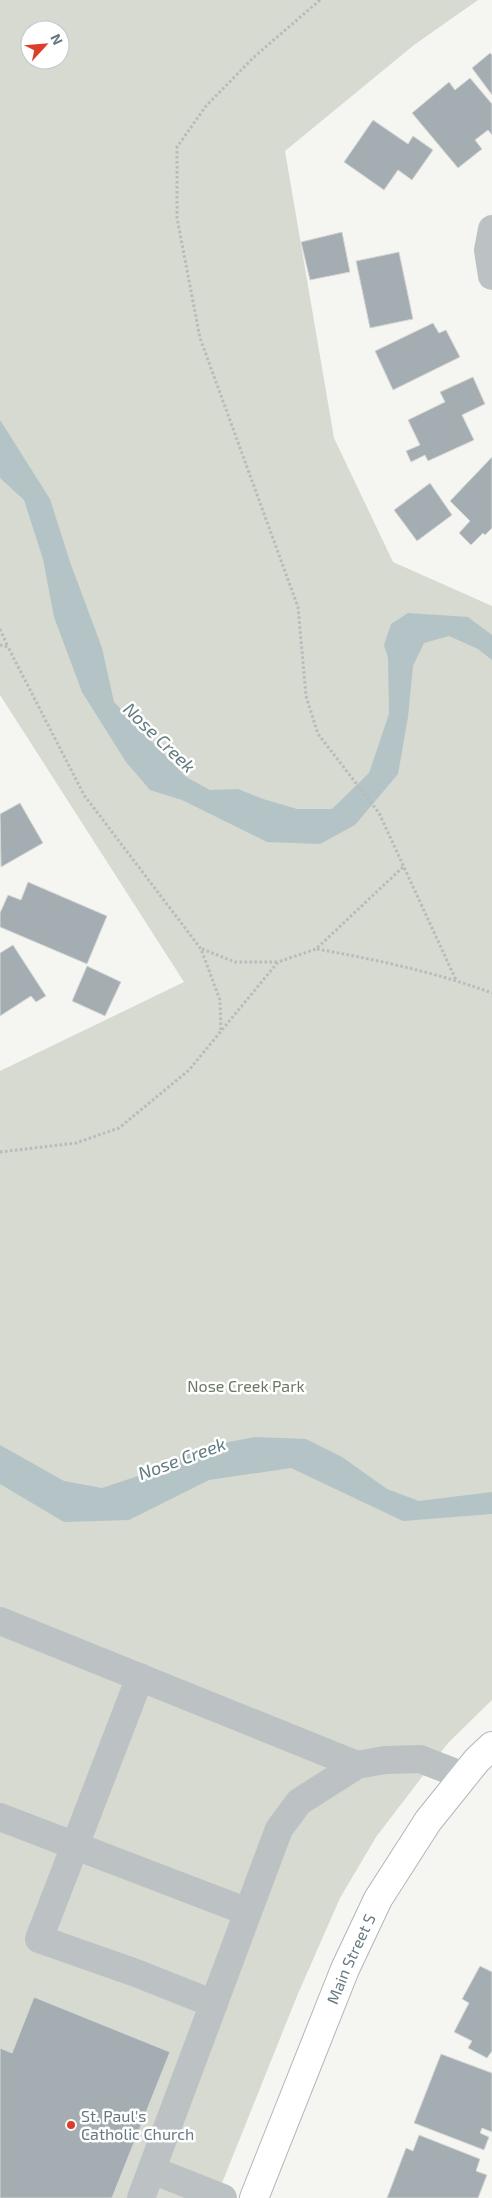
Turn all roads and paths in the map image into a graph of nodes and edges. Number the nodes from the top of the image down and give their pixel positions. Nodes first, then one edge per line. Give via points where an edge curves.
1 (320, 0) edge
2 (492, 229) edge
3 (492, 276) edge
4 (0, 629) edge
5 (0, 645) edge
6 (8, 647) junction
7 (403, 867) junction
8 (201, 949) junction
9 (316, 949) junction
10 (278, 962) junction
11 (456, 980) junction
12 (492, 994) edge
13 (221, 1033) junction
14 (0, 1152) edge
15 (0, 1621) edge
16 (140, 1677) junction
17 (492, 1746) edge
18 (357, 1765) junction
19 (464, 1776) junction
20 (0, 1817) edge
21 (75, 1846) junction
22 (248, 1912) junction
23 (214, 2004) junction
24 (152, 2170) junction
25 (141, 2198) edge
26 (224, 2198) edge
27 (254, 2198) edge

1 - 7 path via 254,57 206,106 177,147 177,218 200,338 298,608 306,696 318,734 379,813
2 - 3 street via 488,250
4 - 6 path
5 - 6 path
6 - 8 path via 84,795
7 - 9 path
7 - 11 path
8 - 10 path via 235,962
8 - 13 path via 220,1000
9 - 10 path
9 - 11 path via 384,961
10 - 13 path
11 - 12 path
13 - 14 path via 189,1070 119,1128 76,1143
15 - 16 street
16 - 18 street
16 - 21 street
17 - 19 main road, Main Street S
18 - 19 street via 420,1759
18 - 22 street via 299,1802 279,1829
19 - 27 main road, Main Street S via 428,1821 378,1899 345,1969
20 - 21 street
21 - 22 street
21 - 23 street via 39,1939
22 - 23 street
23 - 24 street
24 - 25 street
24 - 26 street

